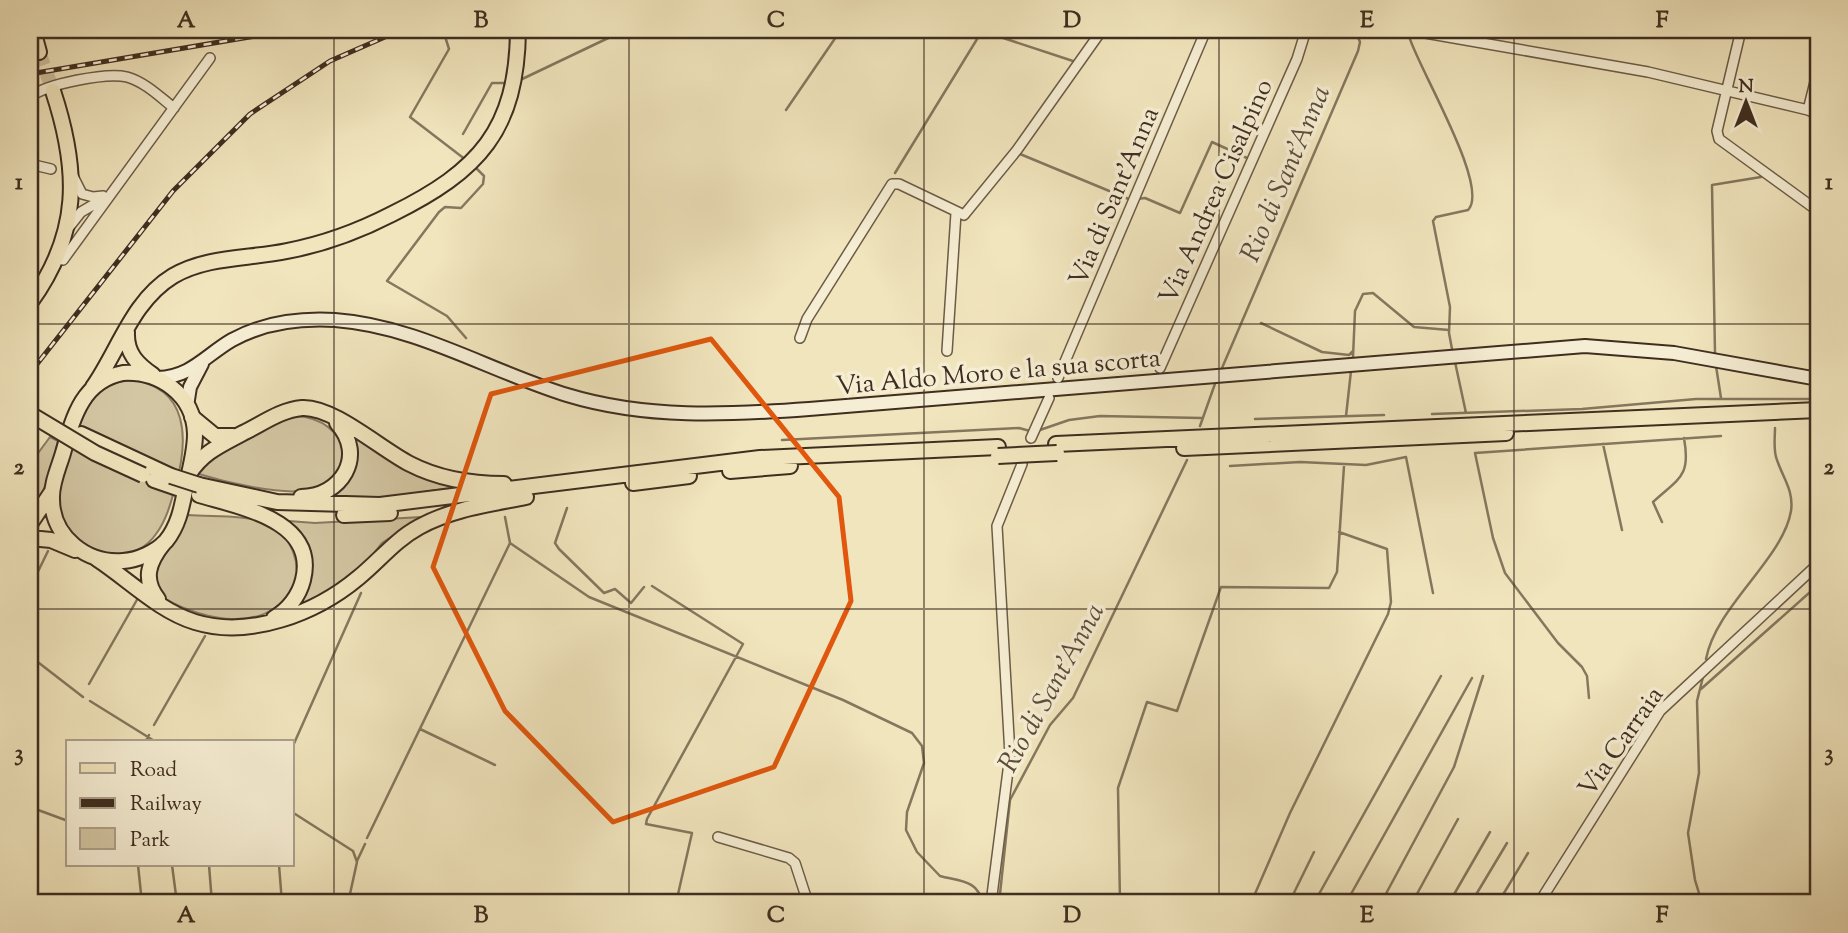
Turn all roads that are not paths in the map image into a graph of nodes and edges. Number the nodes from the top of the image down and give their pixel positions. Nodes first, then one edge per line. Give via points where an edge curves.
1 (33, 30) edge
2 (518, 30) edge
3 (1102, 30) edge
4 (1206, 30) edge
5 (1306, 30) edge
6 (1408, 30) edge
7 (1741, 30) edge
8 (39, 52) tunnel mouth
9 (210, 58) dead end
10 (1818, 70) edge
11 (1727, 90) junction
12 (53, 91) tunnel mouth
13 (30, 97) edge
14 (174, 108) junction
15 (1808, 110) junction
16 (1818, 115) edge
17 (30, 164) edge
18 (72, 168) junction
19 (51, 169) dead end
20 (111, 192) junction
21 (1817, 207) edge
22 (956, 213) junction
23 (60, 252) junction
24 (31, 300) edge
25 (128, 326) junction
26 (800, 338) dead end
27 (947, 351) dead end
28 (203, 363) junction
29 (1160, 368) dead end
30 (156, 377) junction
31 (1058, 378) dead end
32 (1818, 379) edge
33 (93, 387) junction
34 (1049, 398) dead end
35 (30, 403) edge
36 (1818, 410) edge
37 (189, 411) junction
38 (30, 414) edge
39 (332, 417) junction
40 (1818, 419) edge
41 (1034, 433) dead end
42 (241, 434) junction
43 (1056, 449) junction
44 (998, 452) junction
45 (1021, 464) dead end
46 (561, 483) junction
47 (52, 488) junction
48 (199, 488) junction
49 (235, 494) junction
50 (526, 496) junction
51 (30, 523) edge
52 (30, 538) edge
53 (163, 544) junction
54 (92, 557) junction
55 (1818, 564) edge
56 (166, 608) junction
57 (256, 625) junction
58 (718, 837) dead end
59 (808, 903) edge
60 (991, 903) edge
61 (1539, 903) edge

1 - 8 main road
2 - 25 main road via 512,88 498,128 473,162 427,197 371,225 313,246 190,268 150,294
3 - 22 street via 990,187 966,213
4 - 31 street, Via di Sant'Anna
5 - 29 street, Via Andrea Cisalpino
6 - 11 street
7 - 11 street
9 - 14 street
10 - 15 street
11 - 15 street
11 - 21 street via 1719,139
12 - 18 main road via 68,137
13 - 14 street via 53,86 119,76 144,85
14 - 20 street
15 - 16 street
17 - 19 street
18 - 20 street via 82,194 93,197
18 - 23 main road
20 - 23 street
20 - 23 street via 81,212
22 - 26 street via 892,184 807,319
22 - 27 street
23 - 24 main road
25 - 30 main road via 130,353
25 - 33 main road
28 - 30 main road, Via Aldo Moro e la sua scorta via 181,375
28 - 32 main road, Via Aldo Moro e la sua scorta via 235,339 272,325 307,320 349,322 423,339 584,400 629,409 704,414 1574,347 1662,351
28 - 37 main road, Via Aldo Moro e la sua scorta via 192,381
30 - 33 main road via 123,373
30 - 37 main road via 178,393
33 - 47 main road via 76,411
34 - 41 street
35 - 48 main road, bridge via 111,450
36 - 43 main road
37 - 42 main road via 215,436
37 - 48 main road
38 - 48 main road, bridge via 143,475 180,489
39 - 42 main road via 315,409 293,410
39 - 46 main road via 433,474 494,484
39 - 49 main road via 350,449 346,474 334,488 308,497
40 - 43 main road
42 - 48 main road via 206,453
43 - 44 main road, bridge
44 - 46 main road via 760,458
44 - 50 main road via 788,466
45 - 60 street via 997,526 1010,755
46 - 49 main road via 380,505 294,504
47 - 51 main road
47 - 54 main road via 58,524 67,538
48 - 49 main road
48 - 50 main road via 281,512 370,516
48 - 53 main road
48 - 57 main road via 280,523 300,548 305,571 299,593 278,615
50 - 57 main road via 430,521 333,596 302,612
52 - 54 main road via 57,542
53 - 54 main road via 136,559
53 - 56 main road via 150,563 148,580
54 - 56 main road
55 - 61 street, Via Carraia via 1660,711
56 - 57 main road via 212,626
58 - 59 street via 789,858 795,863

